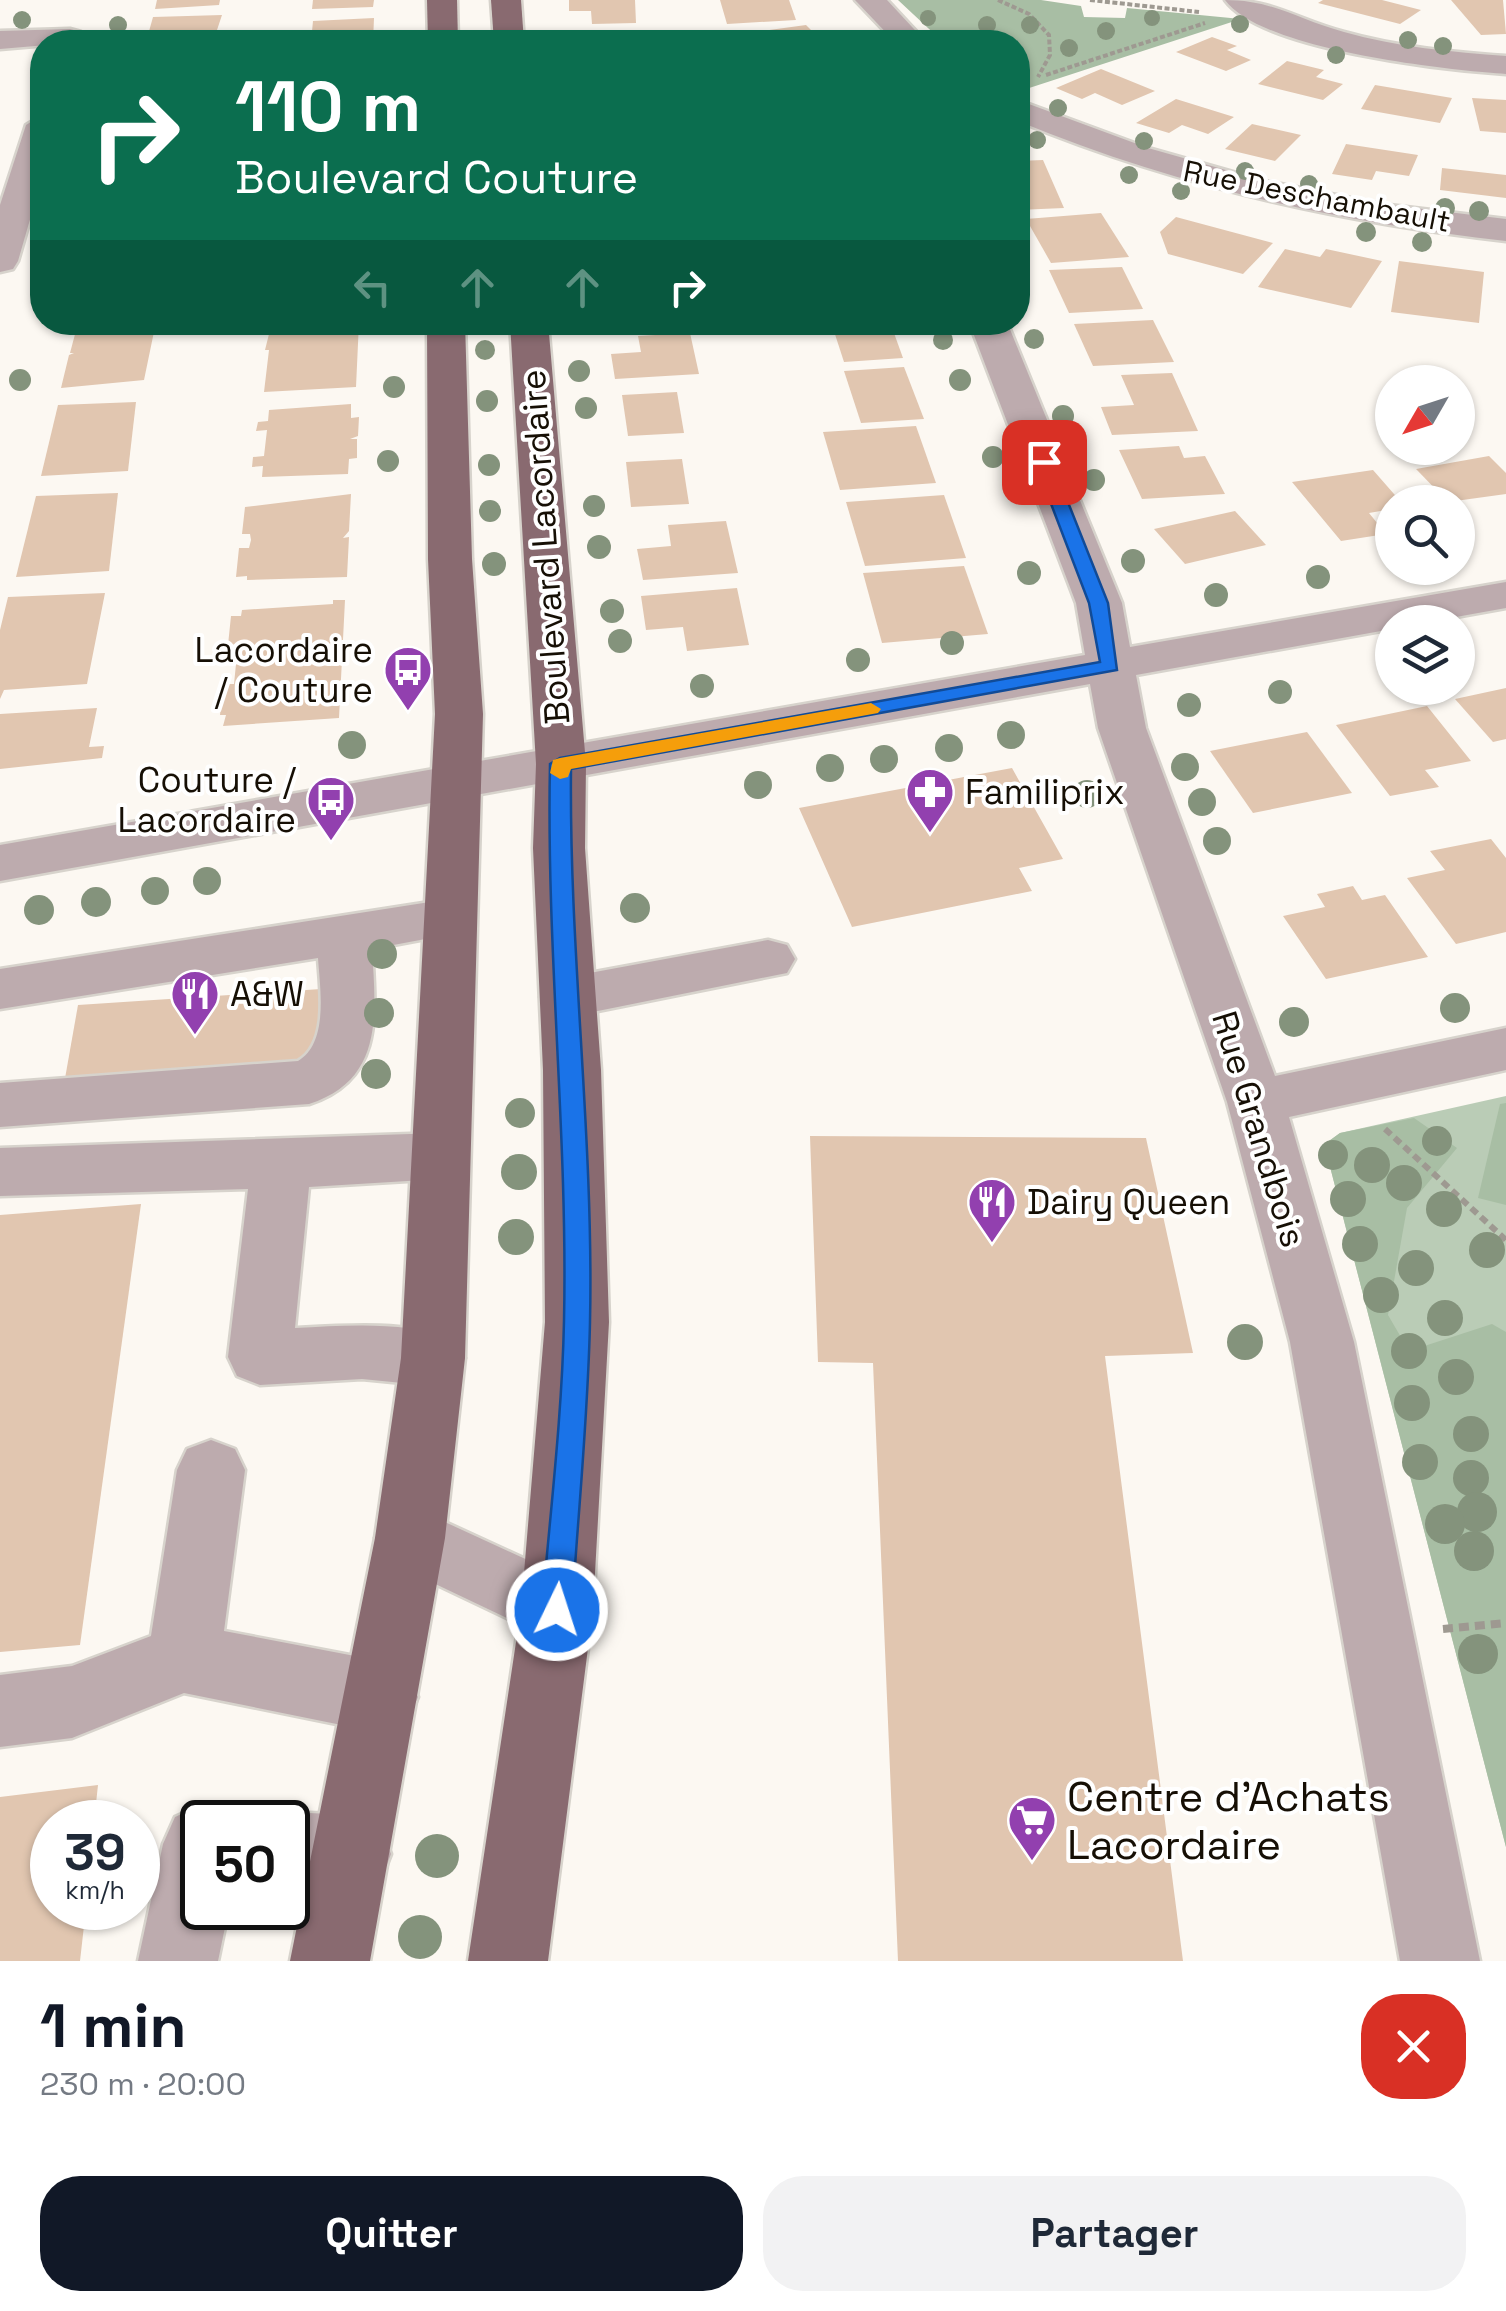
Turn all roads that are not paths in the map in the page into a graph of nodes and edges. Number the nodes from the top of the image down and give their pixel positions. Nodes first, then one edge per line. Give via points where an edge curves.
1 (442, 0) edge
2 (506, 0) edge
3 (870, 0) edge
4 (1241, 8) edge
5 (443, 30) edge
6 (508, 30) edge
7 (899, 30) edge
8 (30, 36) edge
9 (0, 40) edge
10 (1506, 65) edge
11 (1030, 100) edge
12 (30, 164) edge
13 (1506, 230) edge
14 (0, 261) edge
15 (446, 335) edge
16 (530, 335) edge
17 (993, 335) edge
18 (1506, 595) edge
19 (1110, 666) junction
20 (560, 764) junction
21 (454, 782) junction
22 (0, 862) edge
23 (449, 918) junction
24 (344, 933) junction
25 (768, 959) dead end
26 (0, 990) edge
27 (568, 997) junction
28 (1506, 1049) edge
29 (1256, 1102) junction
30 (0, 1105) edge
31 (440, 1156) junction
32 (281, 1166) junction
33 (0, 1172) edge
34 (433, 1358) junction
35 (212, 1470) dead end
36 (410, 1538) junction
37 (557, 1610) junction
38 (184, 1658) junction
39 (381, 1696) junction
40 (0, 1711) edge
41 (320, 1852) edge
42 (184, 1930) edge
43 (178, 1961) edge
44 (330, 1961) edge
45 (508, 1961) edge
46 (1440, 1961) edge

1 - 5 main road
2 - 6 main road
3 - 7 street
4 - 10 street via 1398,52
8 - 9 street
11 - 13 street, Rue Deschambault via 1166,166 1370,213
12 - 14 street
15 - 21 main road via 460,714
16 - 20 main road, Boulevard Lacordaire
17 - 19 street, Rue Grandbois via 1099,603
18 - 19 street
19 - 20 street
19 - 29 street, Rue Grandbois via 1122,728
20 - 21 street
20 - 27 main road, Boulevard Lacordaire
21 - 22 street
21 - 23 main road
23 - 24 street
23 - 31 main road
24 - 26 street
24 - 30 street via 344,1040 327,1075 308,1082
25 - 27 street
27 - 37 main road, Boulevard Lacordaire via 577,1322
28 - 29 street
29 - 46 street, Rue Grandbois via 1322,1342
31 - 32 street
31 - 34 main road
32 - 33 street
32 - 34 street via 260,1357 362,1352
34 - 36 main road
35 - 38 street
36 - 37 street
36 - 39 main road
37 - 45 main road, Boulevard Lacordaire
38 - 39 street
38 - 40 street via 72,1702
39 - 41 main road
41 - 44 main road
42 - 43 street

